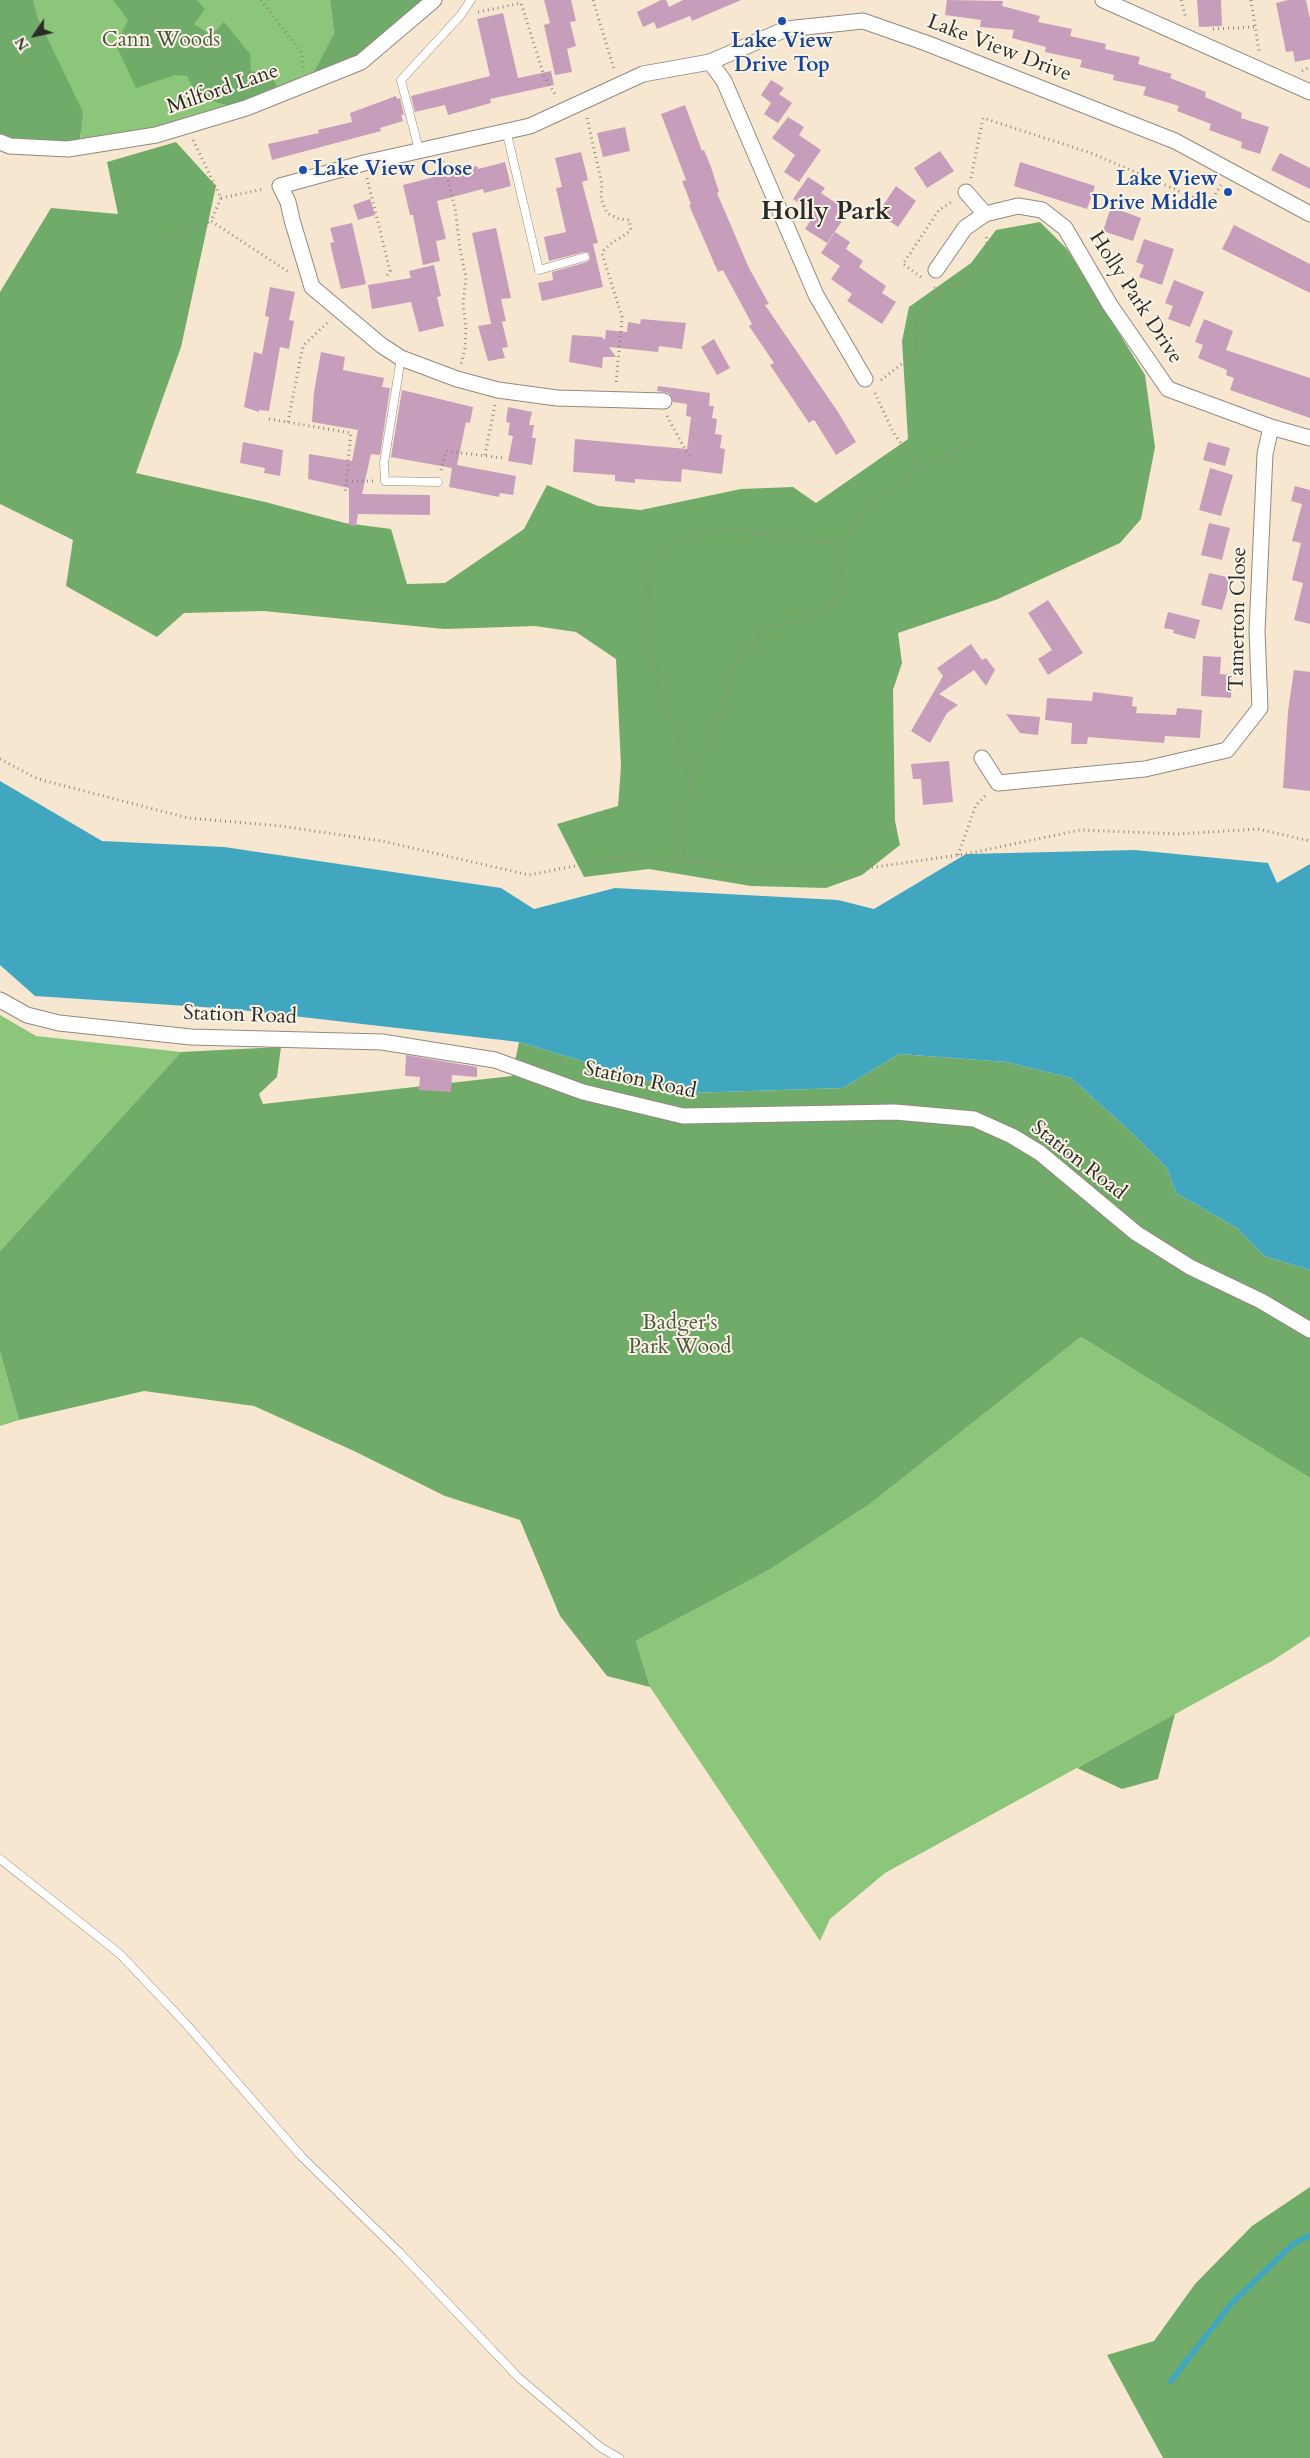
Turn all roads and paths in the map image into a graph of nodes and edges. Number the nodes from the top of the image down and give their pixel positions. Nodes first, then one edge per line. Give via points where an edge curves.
1 (262, 0) edge
2 (434, 0) edge
3 (470, 0) edge
4 (593, 0) edge
5 (1103, 0) edge
6 (1181, 0) edge
7 (1252, 0) edge
8 (460, 16) junction
9 (1192, 24) dead end
10 (1255, 27) junction
11 (1208, 30) dead end
12 (1258, 49) dead end
13 (710, 62) junction
14 (612, 63) dead end
15 (307, 84) junction
16 (1310, 92) edge
17 (585, 100) junction
18 (564, 110) junction
19 (187, 126) junction
20 (506, 130) junction
21 (0, 142) edge
22 (440, 145) junction
23 (419, 150) junction
24 (364, 163) junction
25 (1230, 172) junction
26 (280, 186) junction
27 (966, 192) junction
28 (220, 198) junction
29 (984, 214) junction
30 (1310, 214) edge
31 (211, 221) junction
32 (157, 243) dead end
33 (585, 257) dead end
34 (909, 268) dead end
35 (936, 270) dead end
36 (385, 278) dead end
37 (932, 285) dead end
38 (312, 287) junction
39 (939, 292) junction
40 (339, 310) junction
41 (401, 358) junction
42 (463, 359) dead end
43 (869, 383) junction
44 (614, 400) junction
45 (664, 401) joint
46 (268, 419) dead end
47 (288, 422) junction
48 (491, 424) dead end
49 (1271, 427) junction
50 (1310, 438) edge
51 (968, 443) dead end
52 (485, 455) junction
53 (504, 458) dead end
54 (690, 460) dead end
55 (920, 470) junction
56 (346, 481) junction
57 (385, 482) junction
58 (438, 482) joint
59 (345, 493) dead end
60 (840, 544) junction
61 (982, 758) dead end
62 (0, 759) edge
63 (998, 783) junction
64 (691, 787) junction
65 (1310, 841) edge
66 (958, 856) junction
67 (684, 861) junction
68 (0, 1000) edge
69 (1310, 1330) edge
70 (0, 1859) edge
71 (618, 2458) edge

1 - 15 path via 301,52
2 - 15 street, Milford Lane via 361,62
3 - 8 lane
4 - 14 path
5 - 16 street
6 - 9 path via 1183,13
7 - 10 path
8 - 18 path via 521,3 544,76
8 - 23 lane via 401,80
10 - 11 path
10 - 12 path
13 - 17 street via 642,74
13 - 25 street, Lake View Drive via 786,29 863,21 936,46 1175,141
13 - 43 street via 724,81 816,295
15 - 19 street, Milford Lane via 246,108
17 - 18 street
17 - 44 path via 586,118 602,184 601,198 607,214 629,220 632,230 620,240 608,244 602,253 622,317
18 - 20 street via 530,126
19 - 21 street, Milford Lane via 156,135 68,149 10,146
19 - 28 path
20 - 22 street
20 - 33 lane via 539,270
22 - 23 street
22 - 42 path via 455,208 466,277
23 - 24 street
24 - 26 street
24 - 36 path via 390,271
25 - 27 path via 1209,204 1091,153 983,118
25 - 30 street, Lake View Drive
26 - 28 path
26 - 38 street via 288,202
27 - 29 street
27 - 34 path via 940,210 903,264
28 - 31 path
29 - 35 street, Holly Park Drive via 965,228
29 - 39 path via 988,257 958,284
29 - 49 street, Holly Park Drive via 1018,206 1042,210 1065,228 1110,305 1168,389
31 - 32 path
31 - 38 path
37 - 39 path
38 - 40 street
39 - 43 path via 916,319 916,353
40 - 41 street
40 - 47 path via 303,346
41 - 44 street via 498,390 557,398
41 - 57 lane via 384,463
43 - 55 path via 893,432
44 - 45 street
45 - 54 path via 666,415
46 - 47 path
47 - 56 path via 351,432
48 - 52 path
49 - 50 street, Holly Park Drive
49 - 63 street, Tamerton Close via 1264,454 1257,631 1260,708 1227,750 1145,769
51 - 55 path
52 - 53 path
52 - 58 path via 446,451
55 - 60 path via 870,504
56 - 57 path
56 - 59 path
57 - 58 lane
60 - 64 path via 844,594 816,615 764,630 735,662 717,723
60 - 64 path via 729,528 681,540 650,566 646,614 659,690 683,752
61 - 63 street
62 - 67 path via 38,779 188,818 282,826 382,841 529,875 615,858
63 - 66 path via 976,805
64 - 67 path via 682,811
65 - 66 path via 1258,829 1178,834 1080,830
66 - 67 path via 847,871 789,874
68 - 69 street, Station Road via 27,1015 59,1023 191,1037 382,1042 495,1060 583,1092 683,1116 895,1112 974,1120 1012,1136 1040,1153 1136,1233 1190,1267 1261,1301
70 - 71 lane via 120,1954 187,2025 301,2156 399,2252 519,2378 600,2447

